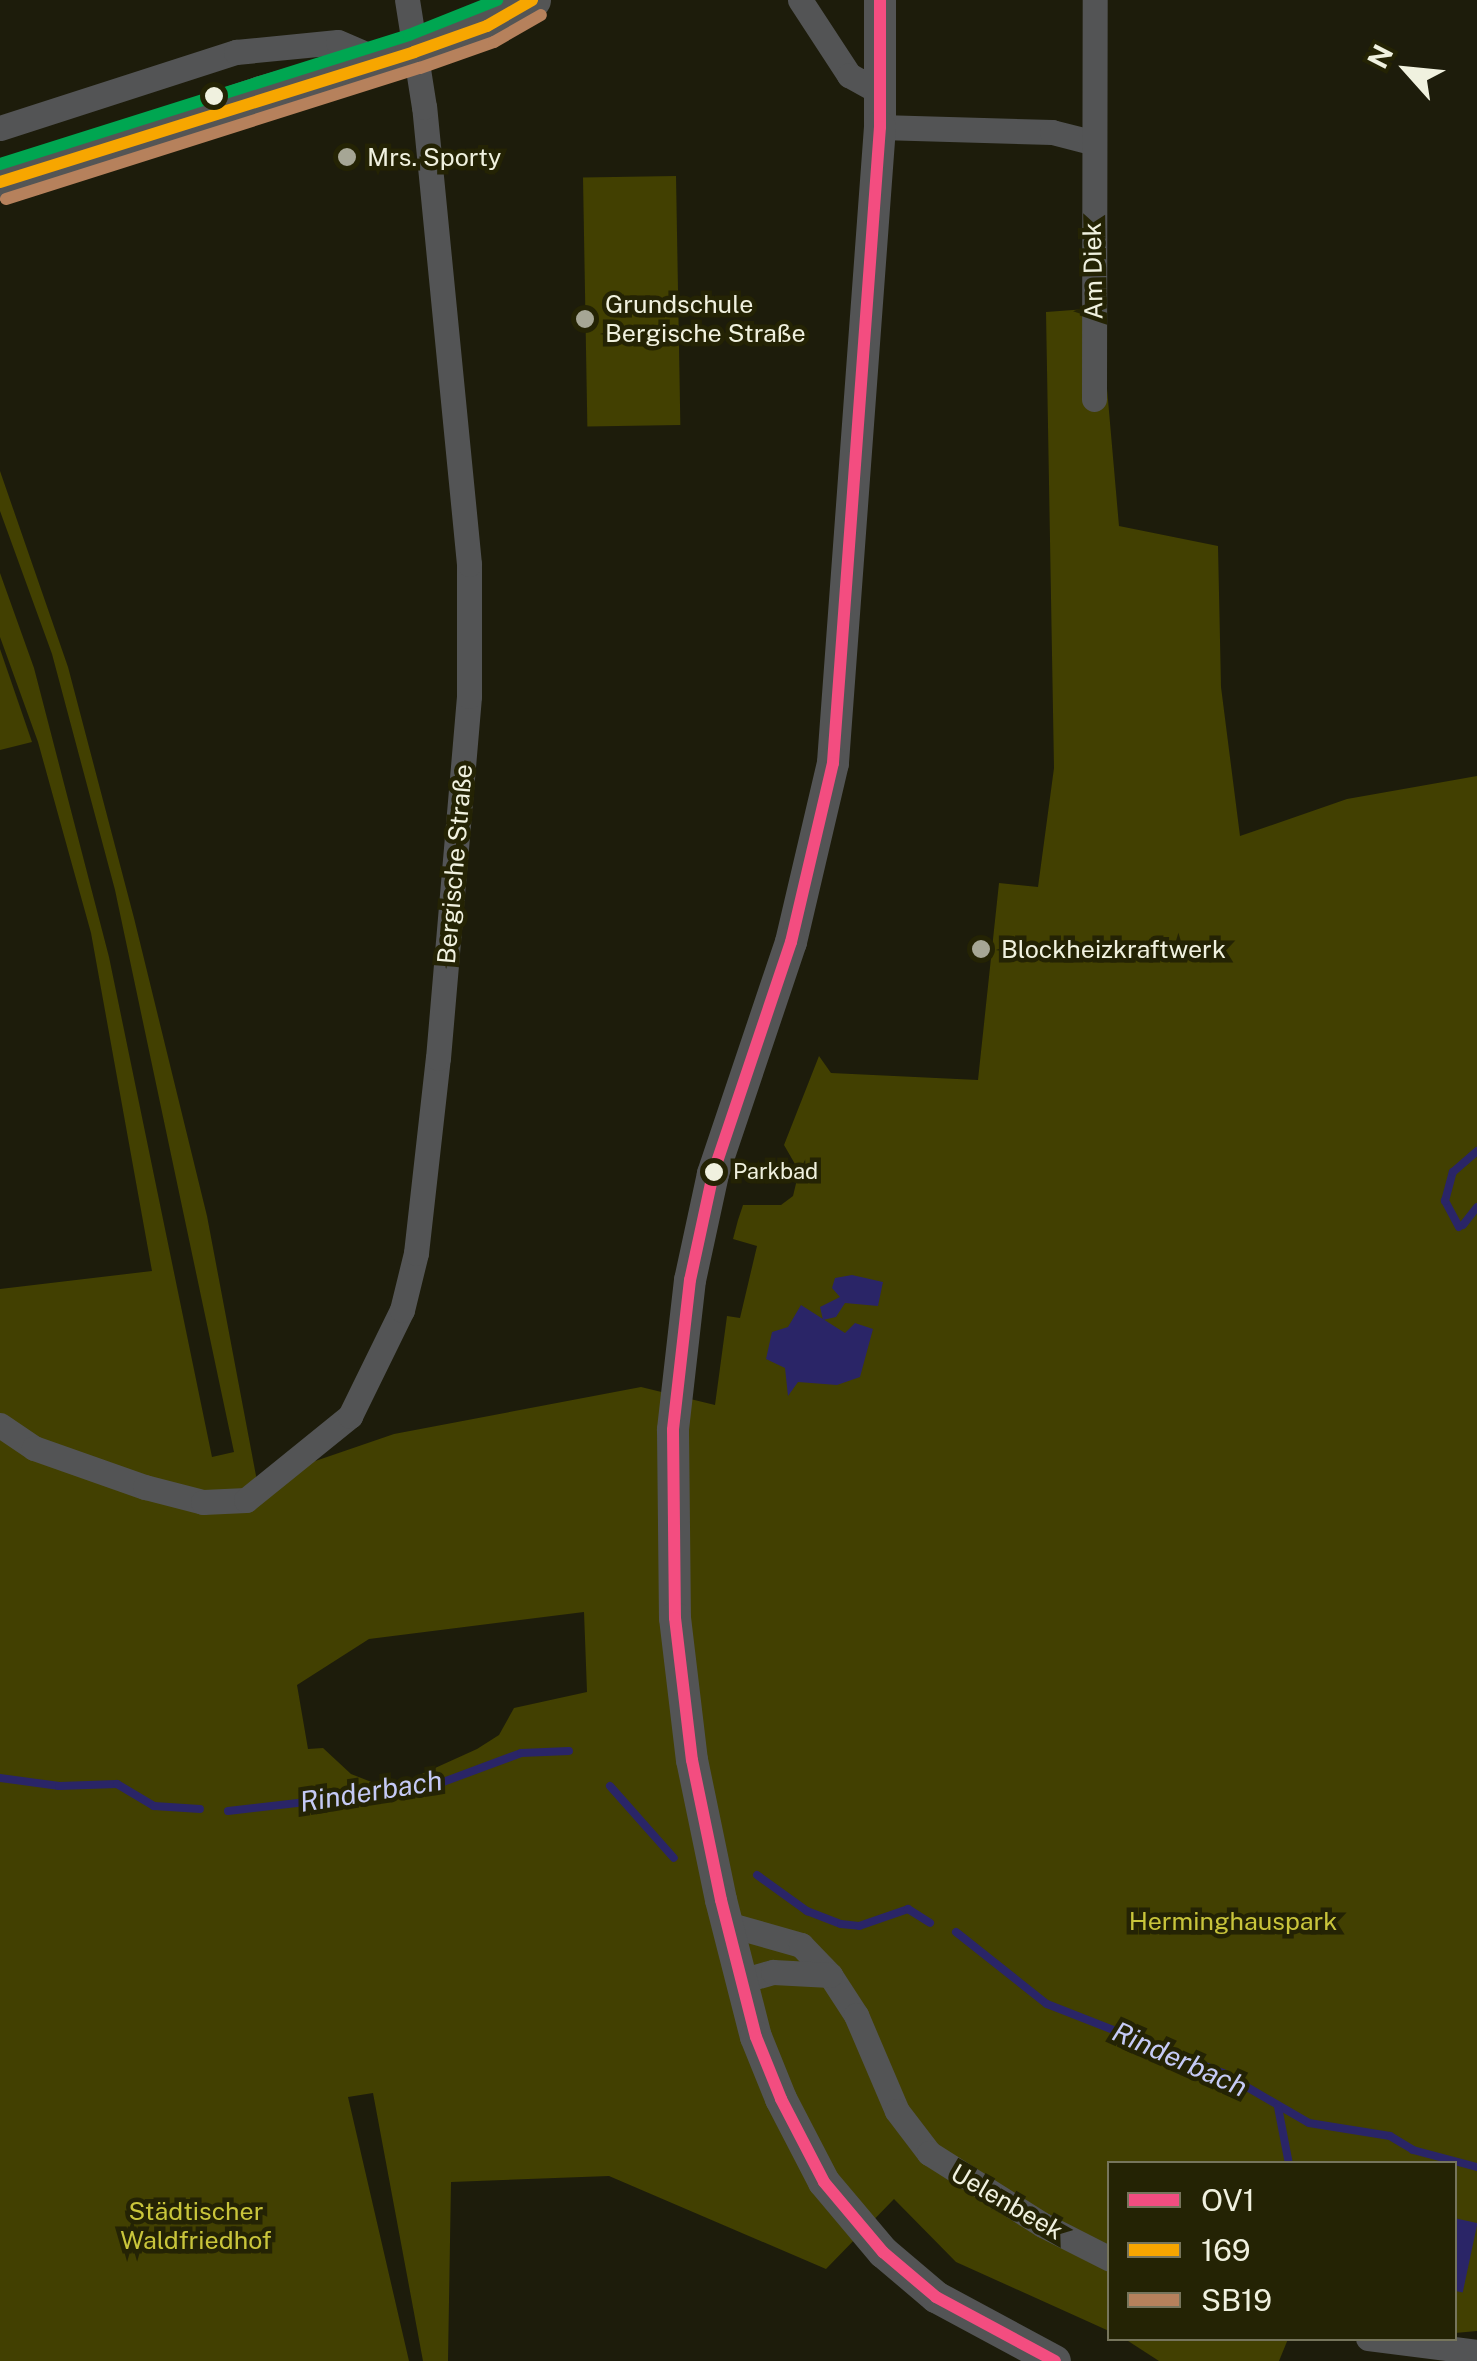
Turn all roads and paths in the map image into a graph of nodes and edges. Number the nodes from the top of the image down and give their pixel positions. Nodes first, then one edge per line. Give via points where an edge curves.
1 (407, 0) edge
2 (532, 0) edge
3 (800, 0) edge
4 (880, 0) edge
5 (1094, 0) edge
6 (397, 56) junction
7 (880, 92) junction
8 (0, 128) edge
9 (880, 128) junction
10 (1091, 142) junction
11 (0, 182) edge
12 (1094, 399) dead end
13 (0, 1425) edge
14 (726, 1924) junction
15 (830, 1975) junction
16 (741, 1981) junction
17 (1107, 2257) edge
18 (1391, 2341) edge
19 (1477, 2352) edge
20 (1055, 2361) edge

1 - 6 street, Bergische Straße
2 - 6 main road via 487,26
3 - 7 street via 849,76
4 - 7 street
5 - 10 street, Am Diek
6 - 8 street via 338,42 236,52
6 - 11 main road
6 - 13 street, Bergische Straße via 469,564 469,696 416,1252 396,1324 350,1416 298,1452 261,1492 230,1505 113,1476 34,1448
7 - 9 street
9 - 10 street via 1052,132
9 - 14 street via 833,763 778,988 713,1174 678,1360 675,1618 692,1760
10 - 12 street, Am Diek
14 - 15 street, Uelenbeek via 801,1945
14 - 16 street
15 - 16 street via 773,1972
15 - 17 street, Uelenbeek via 864,2029 897,2112 929,2154 1043,2226
16 - 20 street via 781,2098 824,2182 883,2252 936,2297
18 - 19 street

